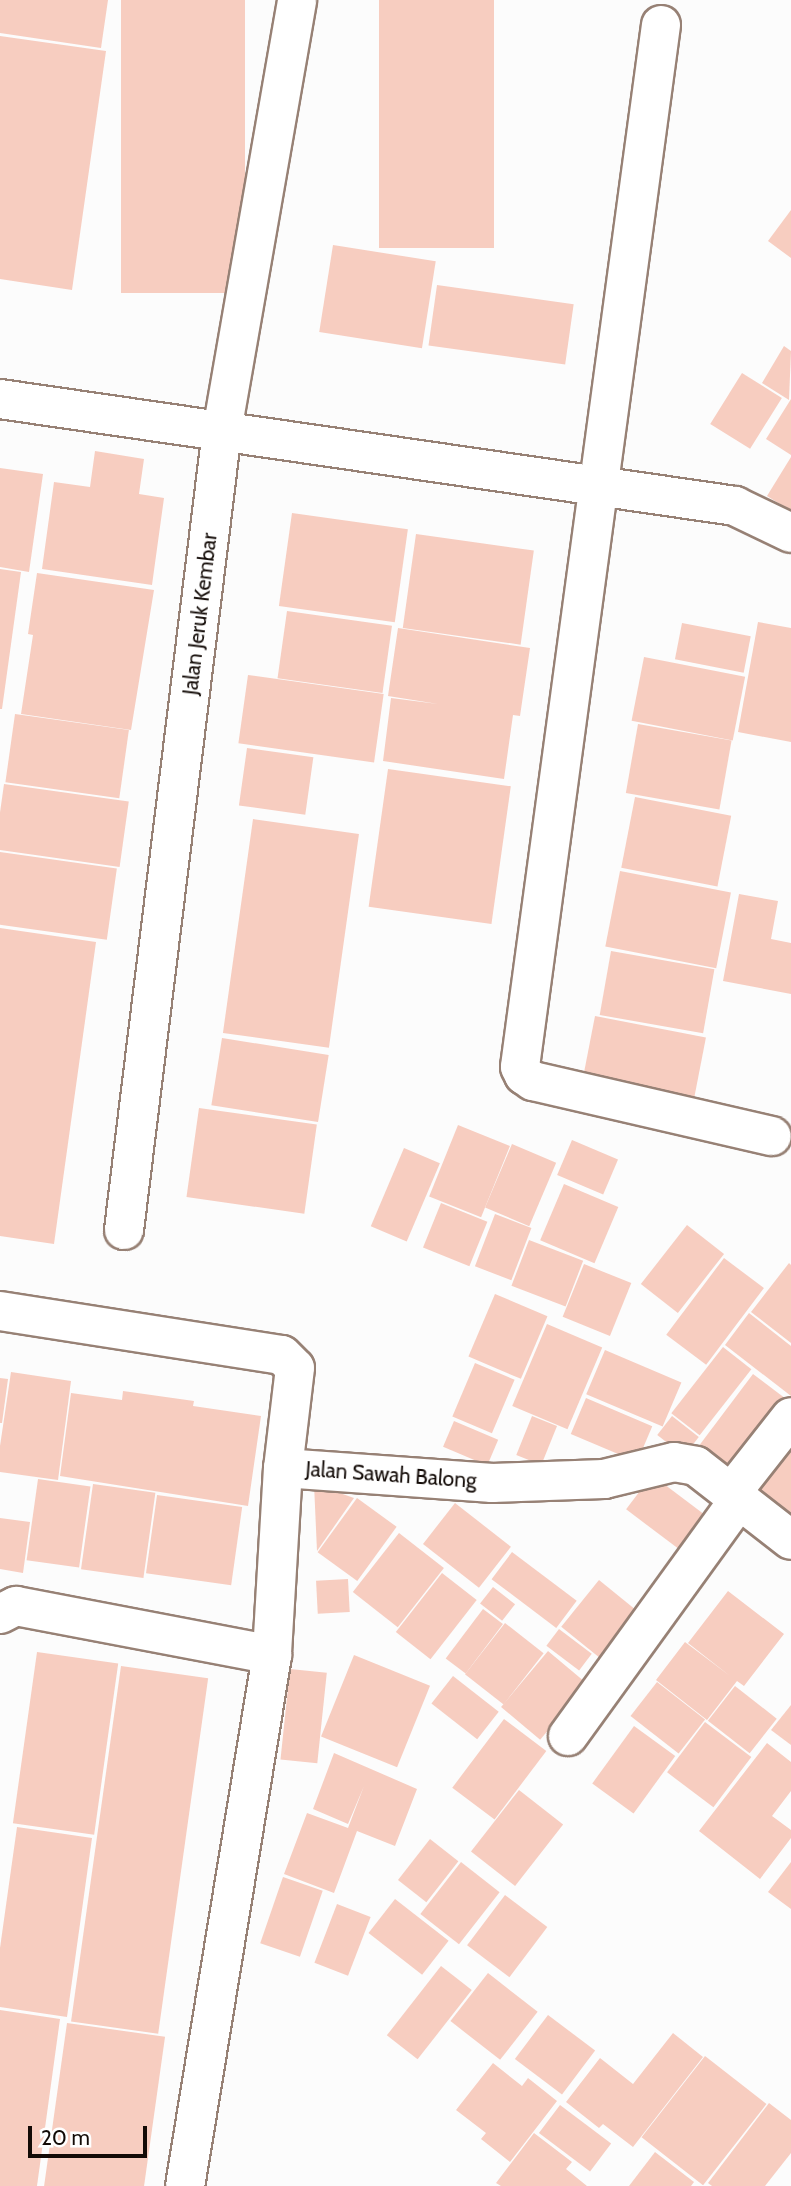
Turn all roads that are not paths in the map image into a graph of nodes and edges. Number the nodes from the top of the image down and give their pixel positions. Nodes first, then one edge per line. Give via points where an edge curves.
1 (297, 0) edge
2 (661, 25) dead end
3 (0, 399) edge
4 (222, 431) junction
5 (597, 488) junction
6 (791, 533) edge
7 (772, 1136) dead end
8 (124, 1230) dead end
9 (0, 1311) edge
10 (791, 1417) edge
11 (283, 1468) junction
12 (736, 1495) junction
13 (791, 1540) edge
14 (0, 1614) edge
15 (272, 1655) junction
16 (568, 1736) dead end
17 (185, 2186) edge

1 - 4 street, Jalan Jeruk Kembar
2 - 5 street
3 - 4 street
4 - 5 street
4 - 8 street, Jalan Jeruk Kembar
5 - 6 street via 735,506
5 - 7 street via 520,1067 533,1081
9 - 11 street, Jalan Sawah Balong via 282,1355 295,1368
10 - 12 street
11 - 12 street, Jalan Sawah Balong via 492,1483 604,1479 674,1462 696,1466
11 - 15 street
12 - 13 street, Jalan Sawah Balong
12 - 16 street
14 - 15 street via 16,1605
15 - 17 street

